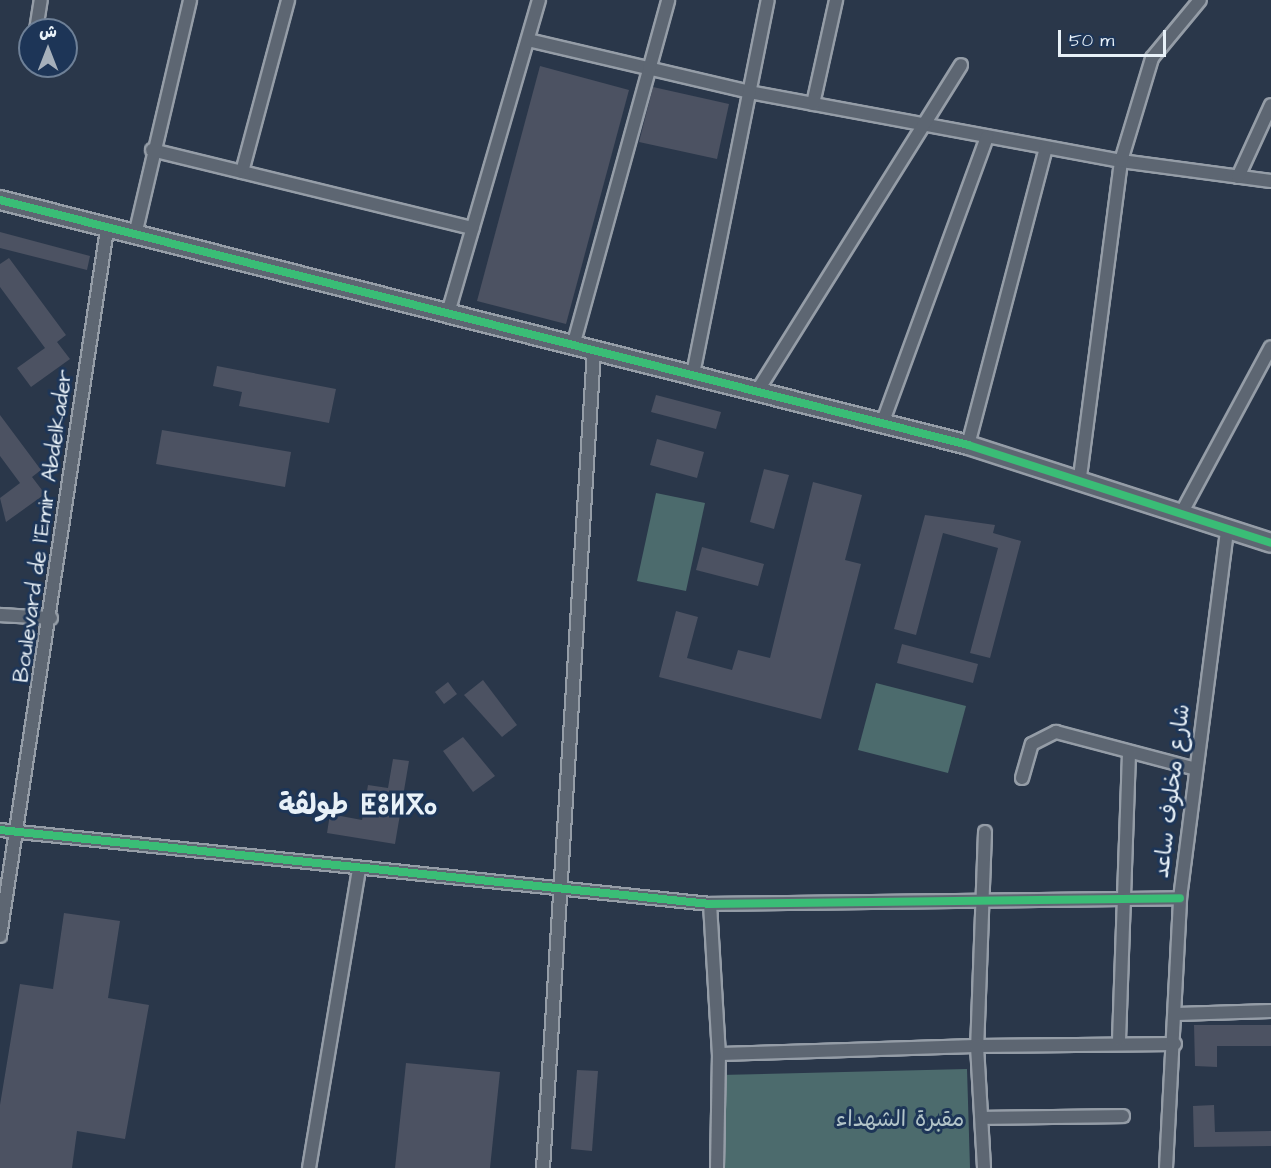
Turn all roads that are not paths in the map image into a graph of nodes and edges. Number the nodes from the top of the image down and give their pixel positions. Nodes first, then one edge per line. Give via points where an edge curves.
1 (41, 0) edge
2 (190, 0) edge
3 (288, 0) edge
4 (539, 0) edge
5 (668, 0) edge
6 (768, 0) edge
7 (836, 0) edge
8 (1200, 0) edge
9 (38, 18) edge
10 (528, 40) junction
11 (961, 65) dead end
12 (645, 69) junction
13 (749, 92) junction
14 (813, 104) junction
15 (1271, 105) edge
16 (922, 123) junction
17 (987, 136) junction
18 (1046, 148) junction
19 (152, 150) junction
20 (1121, 161) junction
21 (242, 172) junction
22 (1238, 177) junction
23 (1271, 181) edge
24 (0, 200) edge
25 (473, 228) junction
26 (107, 229) junction
27 (135, 235) junction
28 (448, 313) junction
29 (573, 346) junction
30 (1271, 347) edge
31 (594, 351) junction
32 (693, 374) junction
33 (758, 390) junction
34 (882, 424) junction
35 (968, 446) junction
36 (1080, 477) junction
37 (1182, 512) junction
38 (1227, 529) junction
39 (1271, 543) edge
40 (0, 615) edge
41 (51, 618) junction
42 (1130, 752) junction
43 (1196, 769) junction
44 (1022, 778) dead end
45 (0, 830) edge
46 (985, 832) dead end
47 (19, 833) junction
48 (359, 870) junction
49 (557, 892) junction
50 (1125, 895) junction
51 (1180, 898) junction
52 (710, 904) junction
53 (982, 904) junction
54 (0, 936) edge
55 (1271, 1011) edge
56 (1177, 1014) junction
57 (1119, 1040) junction
58 (1175, 1044) junction
59 (977, 1046) junction
60 (719, 1054) junction
61 (1123, 1116) dead end
62 (982, 1118) junction
63 (309, 1168) edge
64 (543, 1168) edge
65 (717, 1168) edge
66 (984, 1168) edge
67 (1166, 1168) edge

1 - 9 street
2 - 19 street
3 - 21 street
4 - 10 street
5 - 12 street
6 - 13 street
7 - 14 street
8 - 20 street via 1152,58
10 - 12 street
10 - 25 street
11 - 16 street
12 - 13 street
12 - 29 street
13 - 14 street
13 - 32 street
14 - 16 street
15 - 22 street
16 - 17 street
16 - 33 street
17 - 18 street
17 - 34 street
18 - 20 street
18 - 35 street
19 - 21 street
19 - 27 street
20 - 22 street
20 - 36 street
21 - 25 street
22 - 23 street
24 - 26 street
25 - 28 street
26 - 27 street
26 - 41 street, Boulevard de l'Emir Abdelkader
27 - 28 street
28 - 29 street
29 - 31 street
30 - 37 street
31 - 32 street
31 - 49 street
32 - 33 street
33 - 34 street
34 - 35 street
35 - 36 street
36 - 37 street
37 - 38 street
38 - 39 street
38 - 43 street, شارع مخلوف ساعد
40 - 41 street
41 - 47 street, Boulevard de l'Emir Abdelkader
42 - 43 street
42 - 44 street via 1056,732 1043,735 1032,744
42 - 50 street
43 - 51 street, شارع مخلوف ساعد
45 - 47 street
46 - 53 street
47 - 48 street
47 - 54 street, Boulevard de l'Emir Abdelkader
48 - 49 street
48 - 63 street
49 - 52 street
49 - 64 street
50 - 51 street
50 - 53 street
50 - 57 street
51 - 56 street, شارع مخلوف ساعد
52 - 53 street
52 - 60 street
53 - 59 street
55 - 56 street
56 - 58 street, شارع مخلوف ساعد
57 - 58 street
57 - 59 street
58 - 67 street, شارع مخلوف ساعد
59 - 60 street
59 - 62 street
60 - 65 street
61 - 62 street
62 - 66 street

